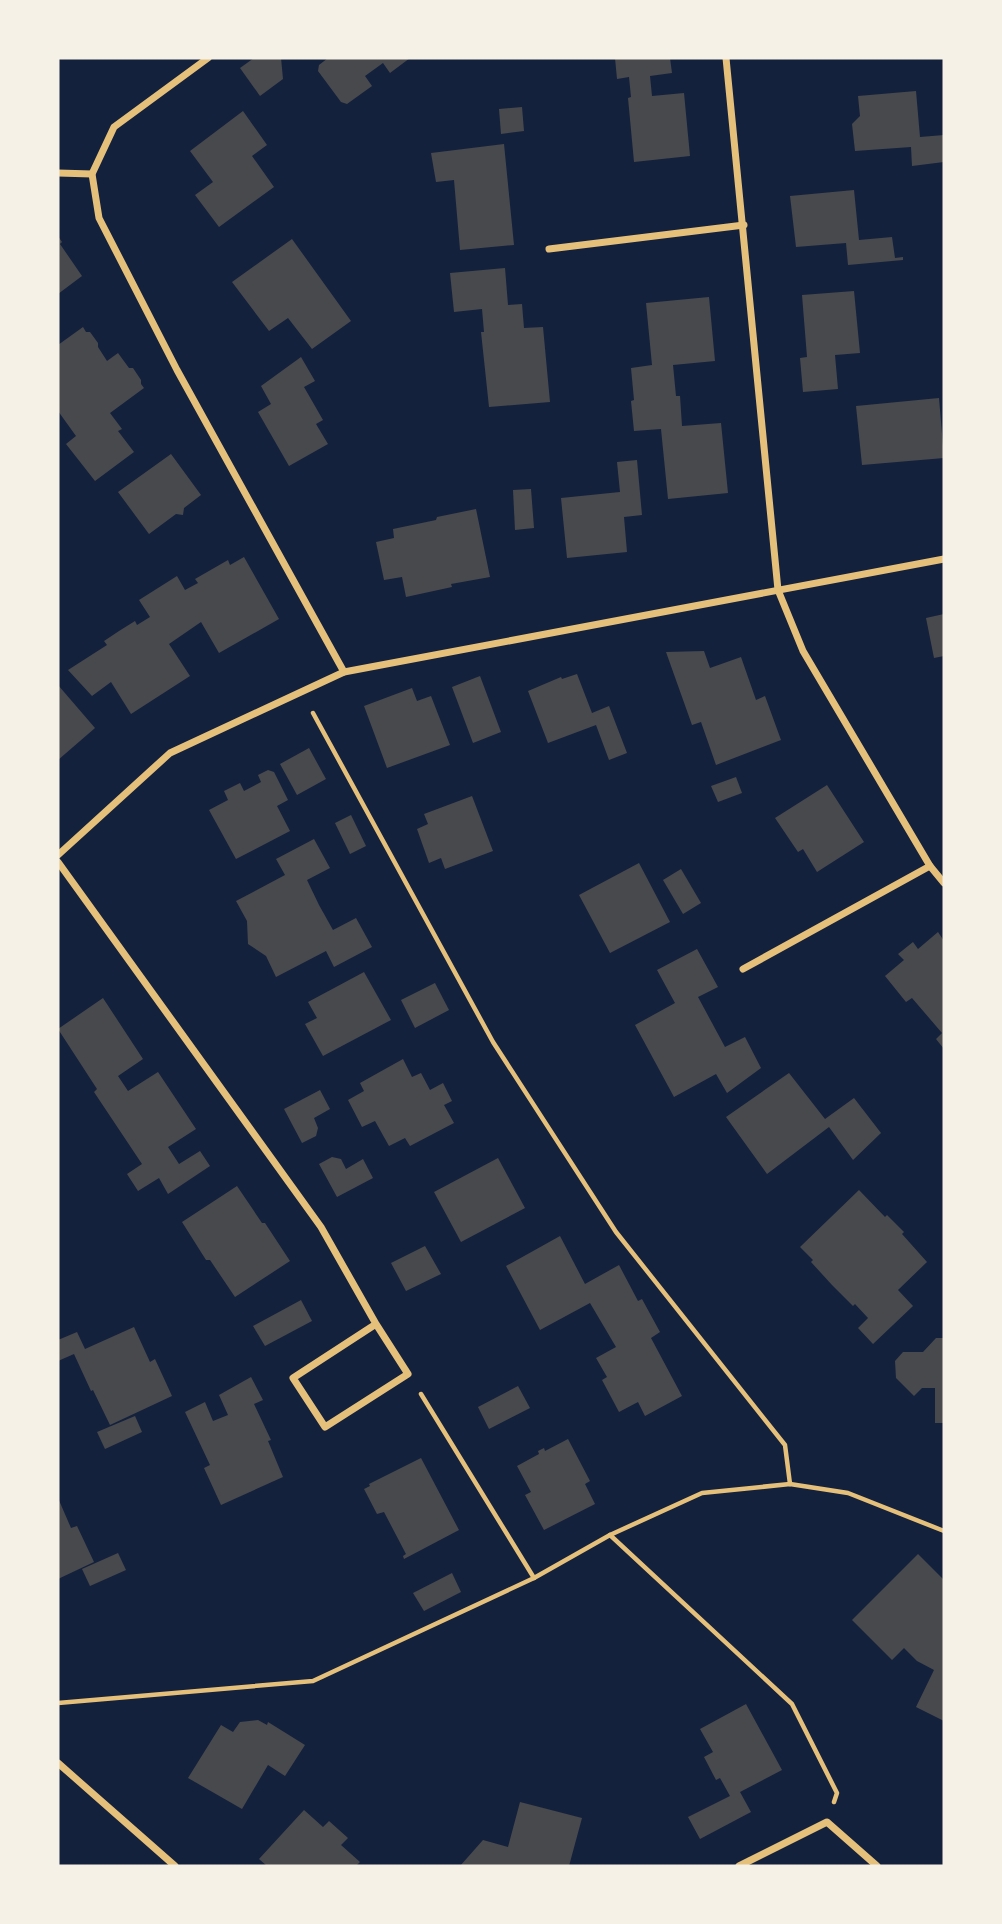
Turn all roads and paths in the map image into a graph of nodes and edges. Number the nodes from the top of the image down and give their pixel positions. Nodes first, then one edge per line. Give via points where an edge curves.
1 (208, 58) edge
2 (726, 58) edge
3 (58, 173) edge
4 (92, 174) junction
5 (744, 225) junction
6 (549, 249) dead end
7 (944, 559) edge
8 (778, 590) junction
9 (345, 672) junction
10 (301, 691) junction
11 (58, 855) edge
12 (58, 862) edge
13 (930, 866) junction
14 (944, 883) edge
15 (743, 969) dead end
16 (376, 1324) junction
17 (408, 1374) junction
18 (790, 1484) junction
19 (944, 1531) edge
20 (610, 1535) junction
21 (534, 1578) junction
22 (58, 1703) edge
23 (58, 1763) edge
24 (827, 1822) junction
25 (175, 1866) edge
26 (739, 1866) edge
27 (877, 1866) edge

1 - 4 street via 114,127
2 - 5 street
3 - 4 street
4 - 9 street via 99,218 177,370
5 - 6 street
5 - 8 street
7 - 8 street
8 - 9 street
8 - 13 street via 803,651
9 - 10 street
10 - 11 street via 170,753
10 - 18 path via 493,1042 616,1232 785,1445
12 - 16 street via 321,1227
13 - 14 street
13 - 15 street
16 - 17 street
16 - 17 street via 293,1378 325,1427
17 - 21 path
18 - 19 path via 848,1493
18 - 20 path via 702,1493
20 - 21 path
20 - 24 path via 792,1704 837,1793
21 - 22 path via 313,1681
23 - 25 street
24 - 26 street
24 - 27 street

